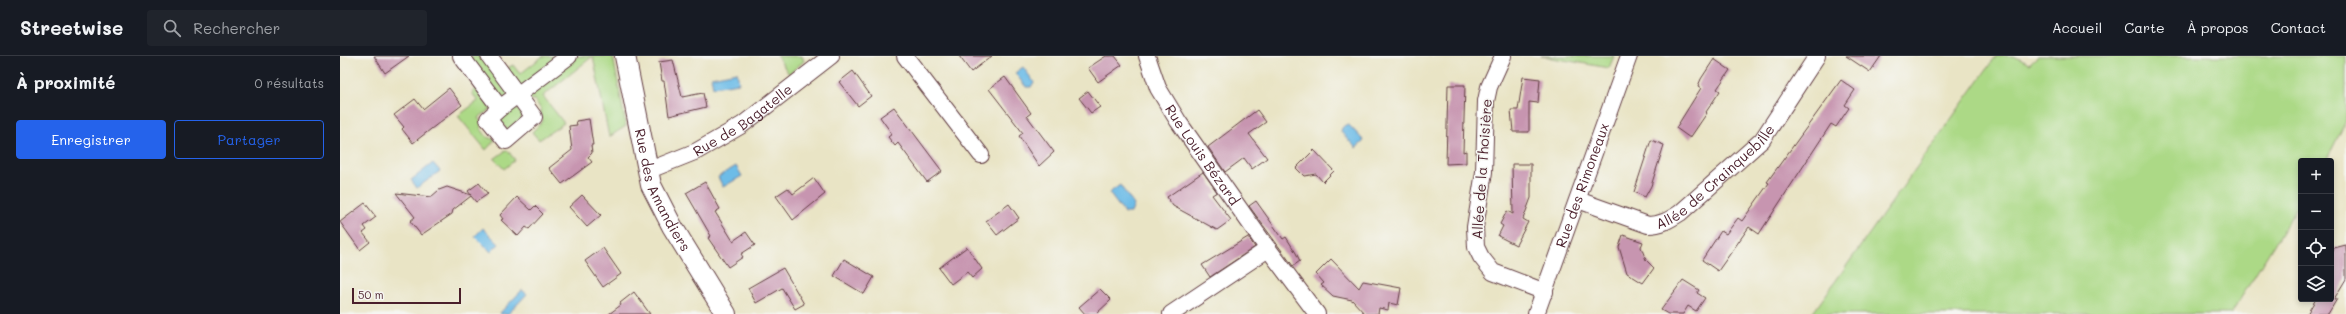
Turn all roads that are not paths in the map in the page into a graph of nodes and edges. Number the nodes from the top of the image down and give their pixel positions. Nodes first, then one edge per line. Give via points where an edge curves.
1 (461, 56) edge
2 (489, 56) edge
3 (569, 56) edge
4 (625, 56) edge
5 (831, 56) edge
6 (905, 56) edge
7 (1147, 56) edge
8 (1503, 56) edge
9 (1629, 56) edge
10 (1817, 56) edge
11 (518, 95) junction
12 (500, 108) junction
13 (981, 155) dead end
14 (647, 171) junction
15 (1578, 200) junction
16 (1268, 249) junction
17 (1545, 292) junction
18 (726, 314) edge
19 (1171, 314) edge
20 (1317, 314) edge
21 (1536, 314) edge

1 - 12 street
2 - 11 street
3 - 11 street
4 - 14 street, Rue des Amandiers
5 - 14 street, Rue de Bagatelle via 742,125 697,151
6 - 13 street
7 - 16 street, Rue Louis Bézard via 1158,88 1178,121
8 - 17 street, Allée de la Thoisière via 1489,87 1486,101 1484,172 1475,227 1476,247 1493,272
9 - 15 street, Rue des Rimoneaux
10 - 15 street, Allée de Crainquebille via 1762,140 1680,213 1667,221 1658,225 1648,225
11 - 12 street
11 - 12 street via 534,117 506,141 488,119
14 - 18 street, Rue des Amandiers via 660,206
15 - 17 street, Rue des Rimoneaux
16 - 19 street
16 - 20 street, Rue Louis Bézard
17 - 21 street, Rue des Rimoneaux

